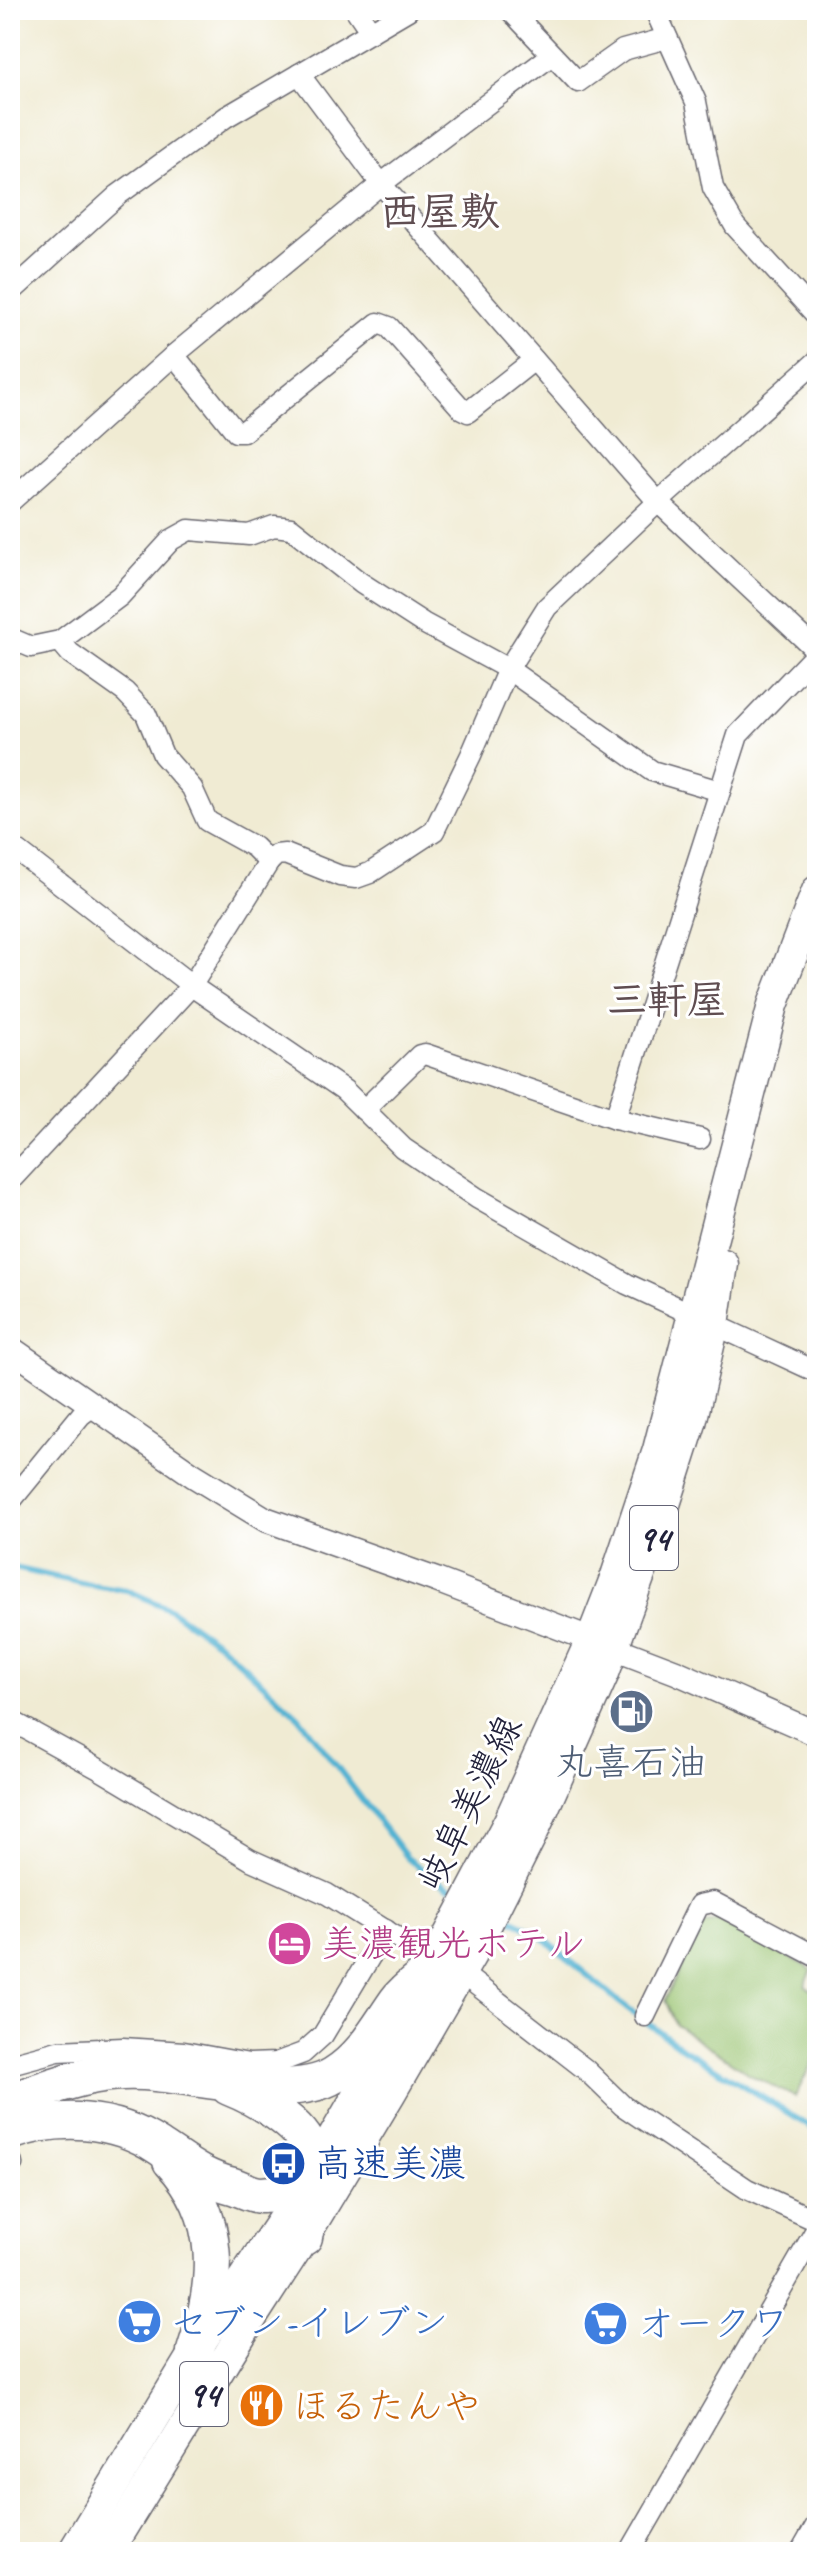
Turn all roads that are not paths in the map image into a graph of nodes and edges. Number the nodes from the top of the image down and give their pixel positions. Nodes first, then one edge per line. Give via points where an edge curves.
1 (356, 10) edge
2 (408, 10) edge
3 (510, 10) edge
4 (655, 10) edge
5 (371, 32) junction
6 (667, 38) junction
7 (552, 55) junction
8 (299, 74) junction
9 (381, 184) junction
10 (10, 293) edge
11 (817, 316) edge
12 (174, 355) junction
13 (534, 360) junction
14 (817, 361) edge
15 (10, 502) edge
16 (658, 502) junction
17 (10, 638) edge
18 (60, 641) junction
19 (817, 652) edge
20 (508, 669) junction
21 (720, 791) junction
22 (10, 845) edge
23 (269, 862) junction
24 (817, 891) edge
25 (192, 985) junction
26 (364, 1110) junction
27 (615, 1119) junction
28 (700, 1139) dead end
29 (10, 1181) edge
30 (703, 1320) junction
31 (10, 1348) edge
32 (817, 1372) edge
33 (93, 1406) junction
34 (10, 1502) edge
35 (602, 1644) junction
36 (10, 1720) edge
37 (817, 1734) edge
38 (386, 1930) junction
39 (817, 1957) edge
40 (441, 1969) junction
41 (645, 2016) dead end
42 (10, 2064) edge
43 (212, 2080) junction
44 (10, 2102) edge
45 (10, 2132) edge
46 (361, 2138) junction
47 (156, 2145) junction
48 (10, 2158) edge
49 (10, 2166) edge
50 (307, 2183) junction
51 (817, 2221) edge
52 (817, 2228) edge
53 (304, 2237) junction
54 (195, 2351) junction
55 (817, 2524) edge
56 (73, 2552) edge
57 (107, 2552) edge
58 (630, 2552) edge
59 (801, 2552) edge

1 - 5 street
2 - 5 street
3 - 7 street
4 - 6 street
5 - 8 street
6 - 7 street via 623,50 578,82
6 - 11 street via 696,102 713,188 735,226
7 - 9 street
8 - 9 street
8 - 10 street via 226,117 118,195
9 - 12 street
9 - 13 street
12 - 13 street via 236,432 243,432 378,323 389,327 468,412
12 - 15 street
13 - 16 street
14 - 16 street
16 - 19 street
16 - 20 street via 547,607
17 - 18 street via 31,647
18 - 20 street via 120,596 171,540 189,530 249,535 282,525 423,623
18 - 23 street via 146,714 163,755 192,788 207,821 254,847
19 - 21 street via 738,735
20 - 21 street via 652,771
20 - 23 street via 434,831 356,878 285,854
21 - 27 street
22 - 25 street
23 - 25 street
24 - 30 main road, 岐阜美濃線 / 94 via 773,1005 732,1155 722,1272
25 - 26 street via 344,1090
25 - 29 street
26 - 27 street via 425,1054
26 - 30 street via 403,1148 477,1198 627,1284
27 - 28 street
30 - 32 street
30 - 35 main road, 岐阜美濃線 / 94 via 691,1423 660,1520
31 - 33 street
33 - 34 street
33 - 35 street via 265,1519
35 - 37 street
35 - 40 main road, 岐阜美濃線 / 94 via 534,1830
36 - 38 street via 251,1860 327,1894
38 - 40 street
38 - 42 street via 323,2035 303,2053 276,2063 123,2048 58,2051
39 - 41 street via 713,1902 699,1905
40 - 43 highway via 399,1998 354,2061 332,2077 288,2086
40 - 46 main road, 岐阜美濃線 / 94
40 - 50 main road, 岐阜美濃線 / 94
40 - 51 street via 585,2069 623,2106 747,2189
43 - 44 highway via 123,2072 85,2077
43 - 50 highway via 242,2092 296,2128 310,2149
45 - 47 highway via 54,2120 86,2122 113,2126
46 - 50 highway
46 - 53 main road, 岐阜美濃線 / 94
47 - 50 highway via 210,2181 259,2195
47 - 54 highway via 179,2169 206,2220 213,2280
48 - 49 street
50 - 53 highway via 310,2212
50 - 54 main road, 岐阜美濃線 / 94
52 - 58 street
53 - 57 main road, 岐阜美濃線 / 94
54 - 56 main road, 岐阜美濃線 / 94
55 - 59 street

